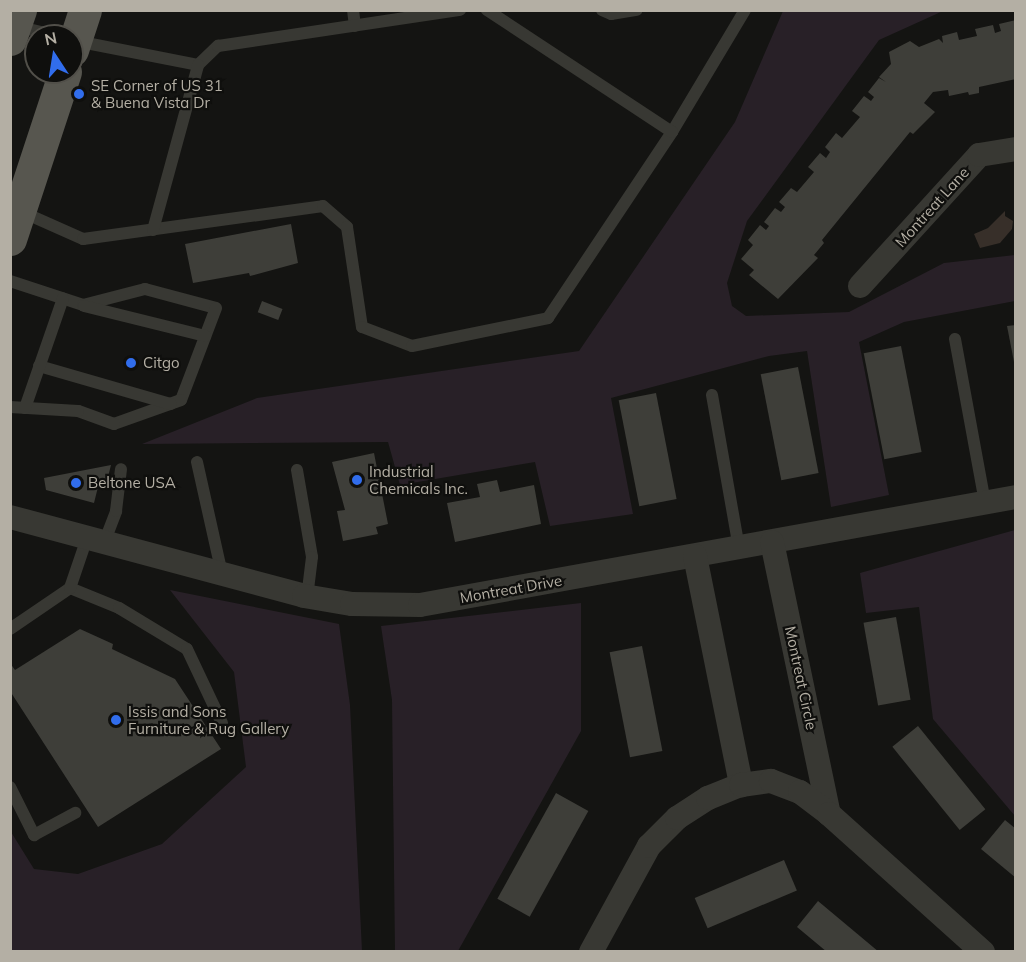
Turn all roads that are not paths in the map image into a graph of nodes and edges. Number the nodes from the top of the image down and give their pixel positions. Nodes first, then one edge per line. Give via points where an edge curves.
1 (352, 10) edge
2 (460, 10) edge
3 (487, 10) edge
4 (602, 10) edge
5 (637, 10) edge
6 (745, 10) edge
7 (355, 26) junction
8 (84, 38) edge
9 (198, 65) junction
10 (61, 84) edge
11 (672, 132) junction
12 (1016, 149) edge
13 (15, 225) edge
14 (153, 230) junction
15 (10, 281) edge
16 (860, 286) dead end
17 (63, 298) junction
18 (83, 305) junction
19 (206, 336) junction
20 (955, 339) dead end
21 (39, 366) junction
22 (712, 395) dead end
23 (171, 404) junction
24 (10, 408) edge
25 (26, 408) junction
26 (197, 462) dead end
27 (121, 470) dead end
28 (297, 470) dead end
29 (1016, 497) edge
30 (985, 503) junction
31 (10, 518) edge
32 (95, 540) junction
33 (772, 542) junction
34 (739, 548) junction
35 (695, 556) junction
36 (222, 574) junction
37 (70, 588) junction
38 (307, 596) junction
39 (10, 629) edge
40 (222, 723) dead end
41 (741, 785) junction
42 (10, 787) edge
43 (75, 813) dead end
44 (829, 814) junction
45 (591, 951) edge
46 (984, 951) edge

1 - 7 lane
2 - 7 lane
3 - 11 lane
4 - 5 lane via 611,14
6 - 11 lane
7 - 9 lane via 218,46
8 - 9 lane
9 - 14 lane
10 - 13 main road
11 - 14 lane via 548,318 412,346 362,327 347,227 323,206
12 - 16 street, Montreat Lane via 979,155
13 - 14 lane via 84,239
15 - 17 lane
17 - 18 lane
17 - 21 lane
18 - 19 lane
18 - 19 lane via 145,290 155,292 216,308
19 - 23 lane via 181,400
20 - 30 lane
21 - 23 lane
21 - 25 lane
22 - 34 lane
23 - 25 lane via 114,424 78,411
24 - 25 lane
26 - 36 lane
27 - 32 lane via 116,511
28 - 38 lane via 312,557
29 - 30 street, Montreat Drive
30 - 33 street, Montreat Drive
31 - 32 street, Montreat Drive
32 - 36 street, Montreat Drive
32 - 37 lane
33 - 34 street, Montreat Drive
33 - 44 street, Montreat Circle
34 - 35 street, Montreat Drive
35 - 38 street, Montreat Drive via 420,605 352,604
35 - 41 street
36 - 38 street, Montreat Drive
37 - 39 lane
37 - 40 lane via 119,608 187,649
41 - 44 street via 771,782 800,792
41 - 45 street via 708,798 677,818 649,846
42 - 43 lane via 34,835
44 - 46 street

